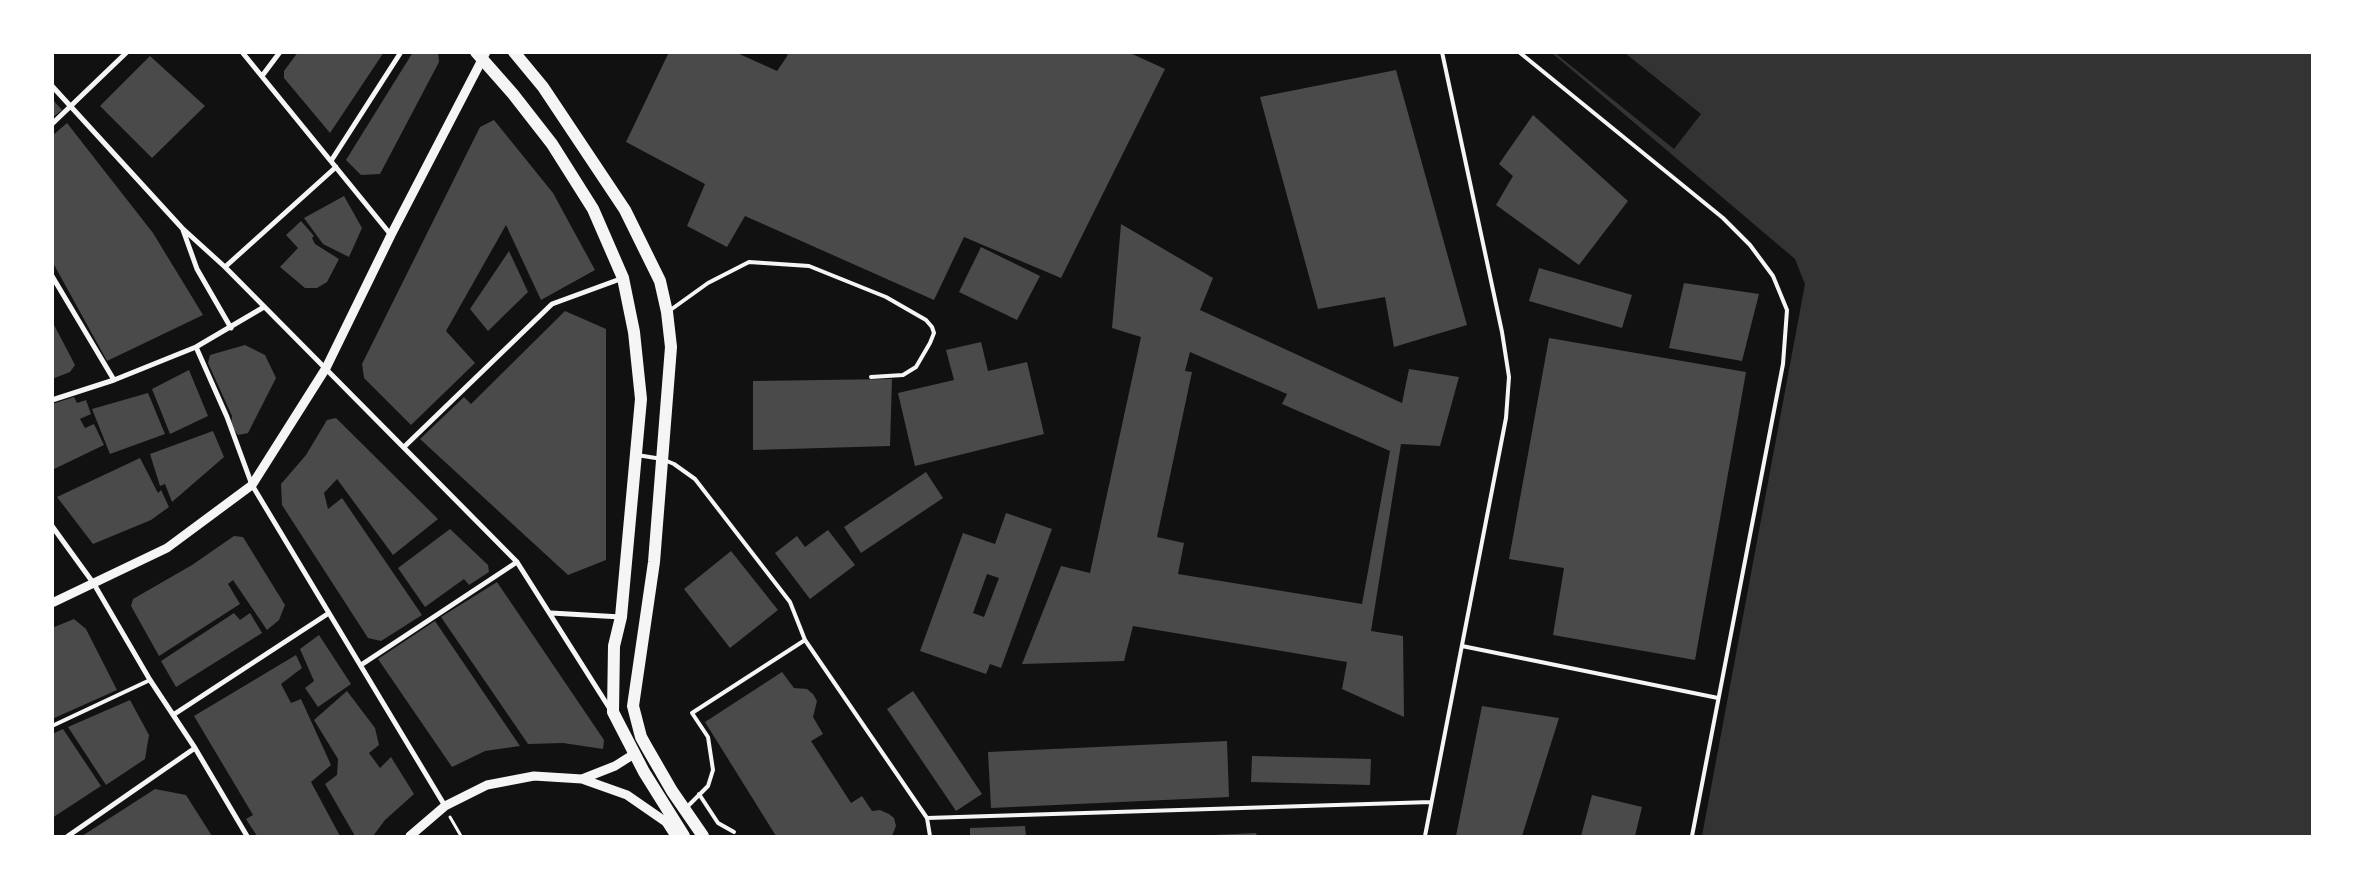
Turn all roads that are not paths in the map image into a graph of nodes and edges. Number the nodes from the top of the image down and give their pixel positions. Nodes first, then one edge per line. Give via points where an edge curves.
1 (127, 52) edge
2 (242, 52) edge
3 (280, 52) edge
4 (401, 52) edge
5 (514, 52) edge
6 (1442, 52) edge
7 (1519, 52) edge
8 (481, 54) edge
9 (262, 76) junction
10 (52, 86) edge
11 (71, 108) junction
12 (52, 124) edge
13 (331, 161) junction
14 (336, 167) junction
15 (182, 228) junction
16 (391, 234) junction
17 (225, 267) junction
18 (52, 276) edge
19 (623, 278) junction
20 (264, 307) junction
21 (668, 312) junction
22 (231, 328) junction
23 (196, 347) junction
24 (326, 368) junction
25 (871, 377) dead end
26 (114, 380) junction
27 (52, 400) edge
28 (404, 447) junction
29 (636, 455) junction
30 (662, 459) junction
31 (252, 485) junction
32 (52, 526) edge
33 (517, 562) junction
34 (94, 584) junction
35 (52, 603) edge
36 (329, 613) junction
37 (551, 613) junction
38 (621, 617) junction
39 (805, 640) junction
40 (1462, 646) junction
41 (361, 666) junction
42 (150, 680) junction
43 (1718, 698) junction
44 (612, 712) junction
45 (173, 716) junction
46 (52, 726) edge
47 (639, 727) junction
48 (623, 732) junction
49 (195, 748) junction
50 (634, 754) junction
51 (582, 780) junction
52 (699, 794) junction
53 (1431, 802) junction
54 (444, 806) junction
55 (684, 809) junction
56 (927, 818) junction
57 (734, 832) dead end
58 (68, 836) edge
59 (247, 836) edge
60 (410, 836) edge
61 (675, 836) edge
62 (684, 836) edge
63 (703, 836) edge
64 (930, 836) edge
65 (1425, 836) edge
66 (1692, 836) edge

1 - 11 street
2 - 9 street
3 - 9 street
4 - 13 street
5 - 21 main road via 543,87 625,210 660,281
6 - 40 lane via 1509,377 1506,418
7 - 43 lane via 1723,218 1750,245 1773,276 1787,310 1783,364
8 - 16 street
8 - 19 main road via 552,144 593,209
9 - 13 street
10 - 11 street
11 - 12 street
11 - 15 street
13 - 14 street
14 - 16 street
14 - 17 street
15 - 17 street
15 - 22 street via 197,269
16 - 24 street
17 - 20 street
18 - 26 street
19 - 28 street via 552,304
19 - 29 main road via 634,332 641,399
20 - 22 street
20 - 24 street
21 - 25 lane via 708,283 749,262 809,266 886,297 926,320 932,327 934,333 916,367 903,375
21 - 30 main road via 671,347
22 - 23 street
23 - 26 street
23 - 31 street
24 - 28 street
24 - 31 street
26 - 27 street
28 - 33 street
29 - 30 lane
29 - 38 main road
30 - 39 lane via 695,478 790,602
30 - 47 main road via 654,562 633,706
31 - 34 street via 167,548
31 - 36 street
32 - 34 street
33 - 37 street
33 - 41 street
34 - 35 street
34 - 42 street
36 - 41 street
36 - 45 street
37 - 38 street
37 - 44 street
38 - 44 main road via 614,646
39 - 52 lane via 692,713 708,737 714,770 708,786
39 - 56 lane
40 - 43 lane
40 - 53 lane
41 - 54 street
42 - 45 street
42 - 46 lane
43 - 66 lane
44 - 48 main road
45 - 49 street
47 - 48 main road
47 - 55 main road via 646,746
48 - 50 main road
49 - 58 street
49 - 59 street
50 - 51 street
50 - 62 main road
51 - 54 street via 534,776 487,785
51 - 61 street via 626,795 666,822
52 - 55 lane
52 - 57 lane via 718,823
53 - 56 lane
53 - 65 lane
54 - 60 street
55 - 63 main road
56 - 64 lane

